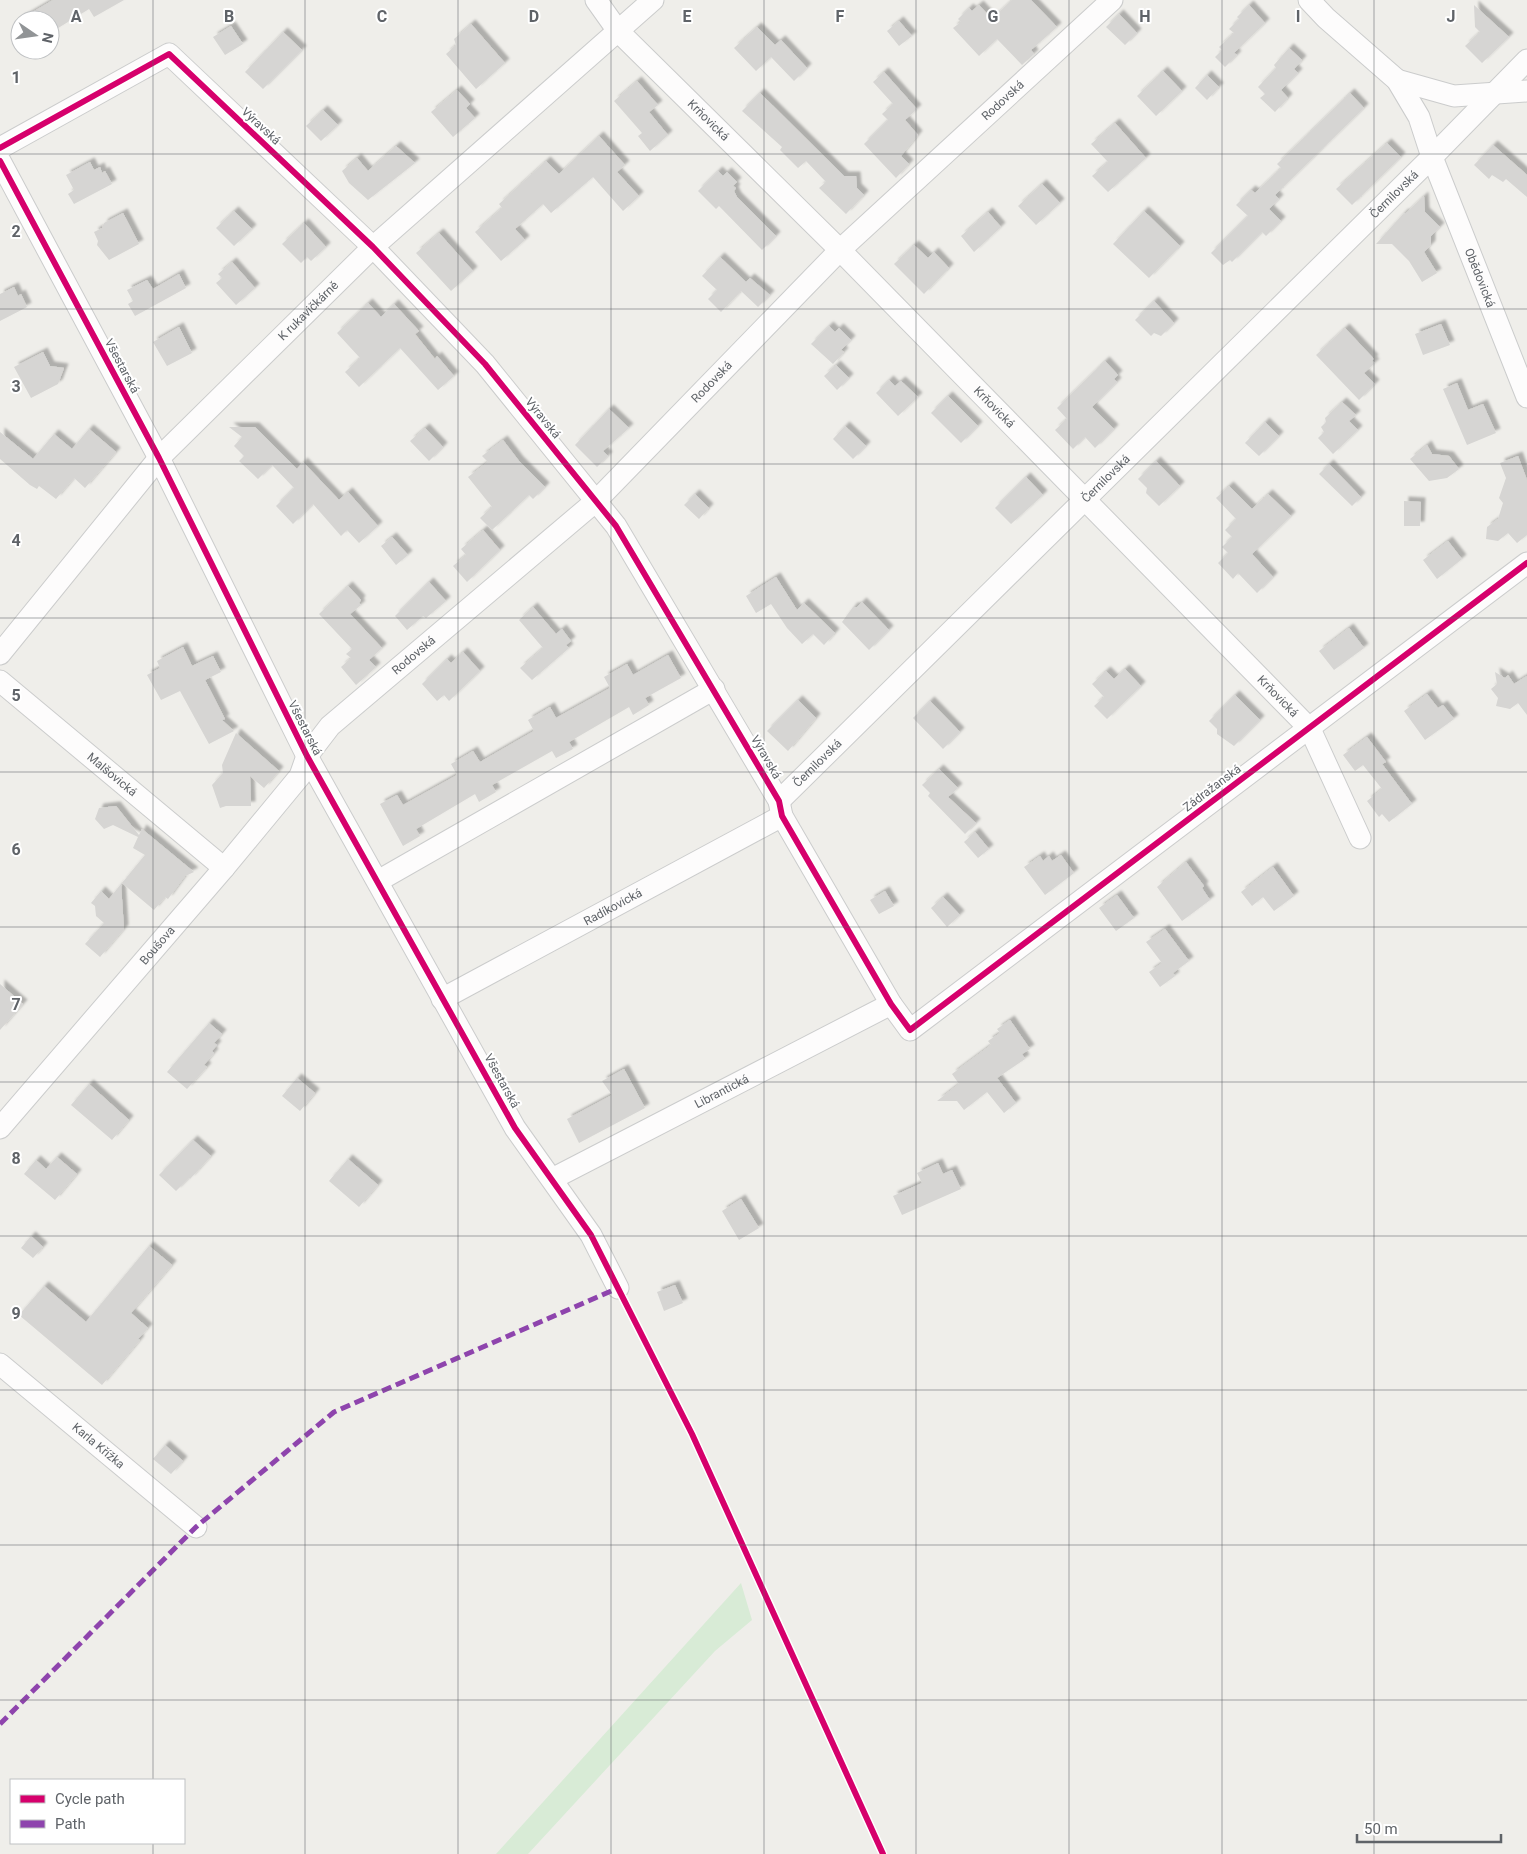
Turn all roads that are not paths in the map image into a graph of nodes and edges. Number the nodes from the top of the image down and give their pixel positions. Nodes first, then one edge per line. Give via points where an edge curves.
1 (596, 0) edge
2 (653, 0) edge
3 (1112, 0) edge
4 (1310, 0) edge
5 (618, 30) junction
6 (1527, 60) edge
7 (1397, 80) junction
8 (1527, 90) edge
9 (1495, 92) junction
10 (0, 148) edge
11 (1432, 157) junction
12 (0, 161) edge
13 (373, 247) junction
14 (840, 250) junction
15 (1527, 397) edge
16 (159, 458) junction
17 (1084, 499) junction
18 (596, 501) junction
19 (1527, 563) edge
20 (0, 654) edge
21 (0, 681) edge
22 (714, 689) junction
23 (1310, 729) junction
24 (307, 756) junction
25 (780, 808) junction
26 (1360, 838) dead end
27 (224, 868) junction
28 (378, 882) junction
29 (442, 999) junction
30 (891, 1004) junction
31 (910, 1030) joint
32 (0, 1128) edge
33 (552, 1179) junction
34 (618, 1288) dead end
35 (0, 1364) edge
36 (196, 1527) dead end

1 - 5 street, Krňovická
2 - 5 street, K rukavičkárně
3 - 14 street, Rodovská
4 - 7 street
5 - 13 street, K rukavičkárně
5 - 14 street, Krňovická
6 - 9 street
7 - 9 street via 1454,96
7 - 11 street, Obědovická via 1419,117
8 - 9 street
9 - 11 street, Černilovská
10 - 13 street, Výravská via 169,54
11 - 15 street, Obědovická
11 - 17 street, Černilovská
12 - 16 street, Všestarská
13 - 16 street, K rukavičkárně
13 - 18 street, Výravská via 485,364
14 - 17 street, Krňovická
14 - 18 street, Rodovská
16 - 20 street, K rukavičkárně
16 - 24 street, Všestarská
17 - 23 street, Krňovická
17 - 25 street, Černilovská
18 - 22 street, Výravská via 616,526
18 - 24 street, Rodovská via 330,726
19 - 23 street, Zádražanská
21 - 27 street, Malšovická
22 - 25 street, Výravská
22 - 28 street
23 - 26 street, Krňovická
23 - 31 street, Zádražanská
24 - 27 street, Boušova via 300,776
24 - 28 street, Všestarská
25 - 29 street, Radíkovická
25 - 30 street, Výravská
27 - 32 street, Boušova
28 - 29 street, Všestarská
29 - 33 street, Všestarská via 516,1128
30 - 31 street, Výravská
30 - 33 street, Librantická
33 - 34 street, Všestarská via 591,1234
35 - 36 street, Karla Křížka

